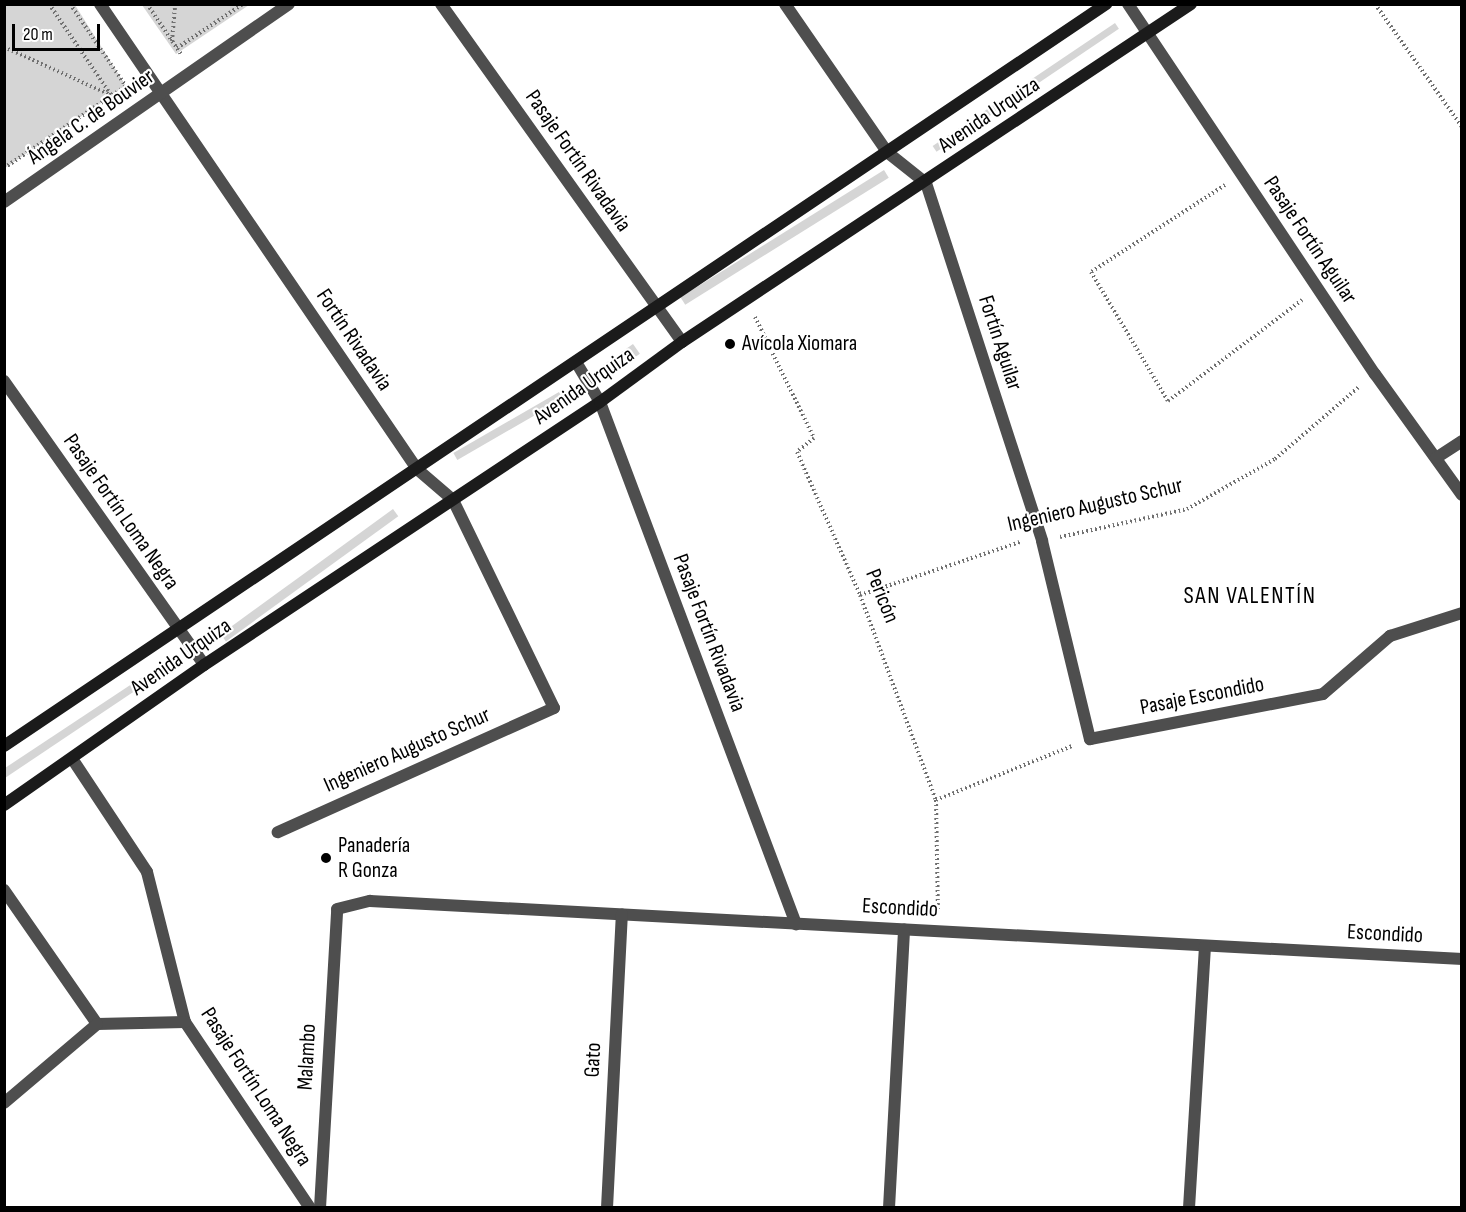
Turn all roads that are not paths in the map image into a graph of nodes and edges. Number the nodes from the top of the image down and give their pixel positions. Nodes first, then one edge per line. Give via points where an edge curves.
1 (100, 4) edge
2 (290, 4) edge
3 (441, 4) edge
4 (785, 4) edge
5 (1106, 4) edge
6 (1128, 4) edge
7 (1191, 4) edge
8 (1147, 34) junction
9 (161, 94) junction
10 (887, 152) junction
11 (926, 183) junction
12 (4, 202) edge
13 (656, 308) junction
14 (682, 342) junction
15 (576, 362) junction
16 (4, 381) edge
17 (600, 402) junction
18 (1461, 441) edge
19 (1436, 458) junction
20 (417, 469) junction
21 (1461, 495) edge
22 (453, 500) junction
23 (1461, 613) edge
24 (177, 630) junction
25 (204, 665) junction
26 (554, 708) joint
27 (1090, 739) joint
28 (4, 746) edge
29 (73, 760) junction
30 (4, 805) edge
31 (278, 832) dead end
32 (4, 890) edge
33 (337, 909) joint
34 (622, 914) junction
35 (796, 924) junction
36 (904, 929) junction
37 (1205, 946) junction
38 (1461, 959) edge
39 (185, 1022) junction
40 (97, 1024) junction
41 (4, 1103) edge
42 (310, 1208) edge
43 (320, 1208) edge
44 (607, 1208) edge
45 (890, 1208) edge
46 (1189, 1208) edge

1 - 9 street, Fortín Rivadavia
2 - 9 street, Ángela C. de Bouvier
3 - 13 street, Pasaje Fortín Rivadavia
4 - 10 street
5 - 10 main road, Avenida Urquiza
6 - 8 street, Pasaje Fortín Aguilar
7 - 8 main road, Avenida Urquiza
8 - 11 main road, Avenida Urquiza
8 - 19 street, Pasaje Fortín Aguilar via 1375,374
9 - 12 street, Ángela C. de Bouvier
9 - 20 street, Fortín Rivadavia
10 - 11 street
10 - 13 main road, Avenida Urquiza
11 - 14 main road, Avenida Urquiza
11 - 27 street, Fortín Aguilar via 1042,541
13 - 14 street, Pasaje Fortín Rivadavia
13 - 15 main road, Avenida Urquiza
14 - 17 main road, Avenida Urquiza
15 - 17 street, Pasaje Fortín Rivadavia
15 - 20 main road, Avenida Urquiza
16 - 24 street, Pasaje Fortín Loma Negra
17 - 22 main road, Avenida Urquiza
17 - 35 street, Pasaje Fortín Rivadavia
18 - 19 street
19 - 21 street, Pasaje Fortín Aguilar
20 - 22 street, Fortín Rivadavia
20 - 24 main road, Avenida Urquiza
22 - 25 main road, Avenida Urquiza
22 - 26 street, Fortín Rivadavia
23 - 27 street, Pasaje Escondido via 1390,636 1323,694
24 - 25 street, Pasaje Fortín Loma Negra
24 - 28 main road, Avenida Urquiza
25 - 29 main road, Avenida Urquiza
26 - 31 street, Ingeniero Augusto Schur
29 - 30 main road, Avenida Urquiza
29 - 39 street, Pasaje Fortín Loma Negra via 147,872
32 - 40 street
33 - 34 street, Escondido via 370,901
33 - 43 street, Malambo
34 - 35 street, Escondido
34 - 44 street, Gato
35 - 36 street, Escondido
36 - 37 street, Escondido
36 - 45 street
37 - 38 street, Escondido
37 - 46 street
39 - 40 street
39 - 42 street, Pasaje Fortín Loma Negra
40 - 41 street

